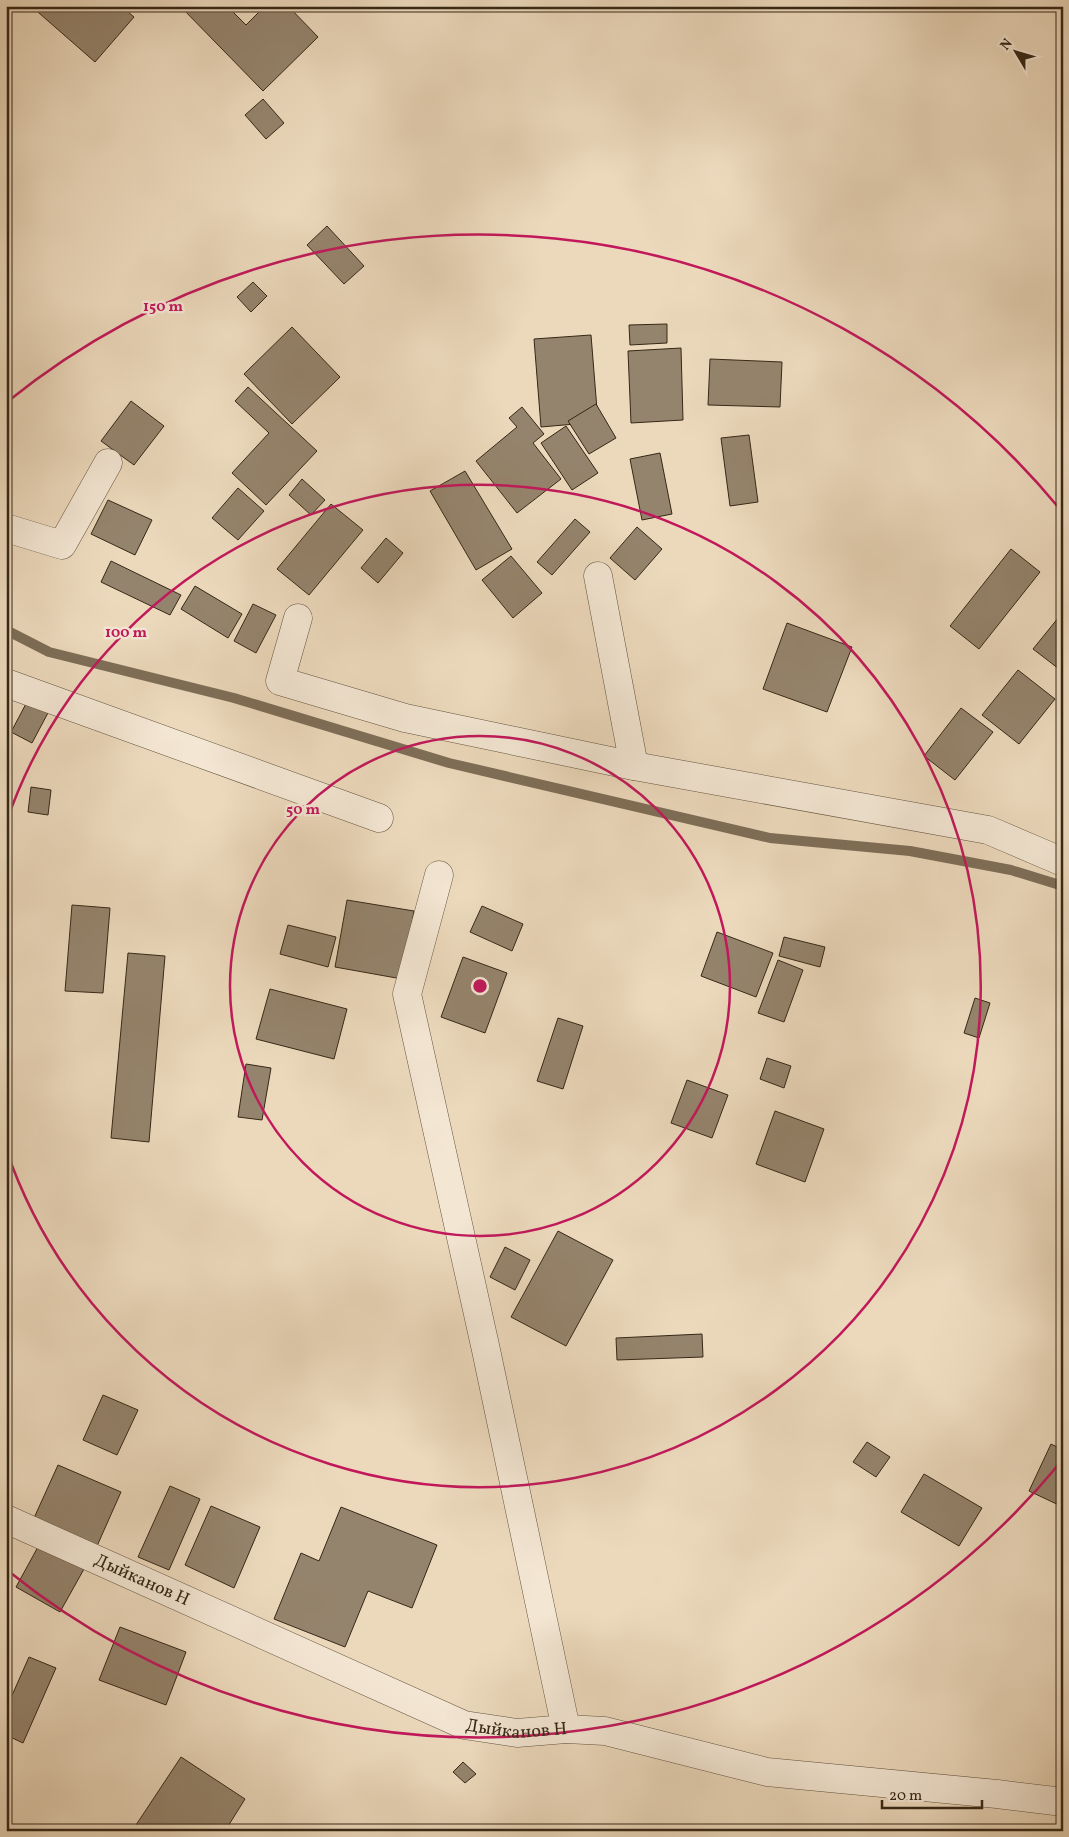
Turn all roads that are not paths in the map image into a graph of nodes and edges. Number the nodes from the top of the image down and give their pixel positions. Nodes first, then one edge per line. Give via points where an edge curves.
1 (108, 462) dead end
2 (6, 528) edge
3 (598, 576) dead end
4 (298, 618) dead end
5 (6, 683) edge
6 (634, 766) junction
7 (379, 818) dead end
8 (1063, 862) edge
9 (439, 875) dead end
10 (6, 1519) edge
11 (566, 1729) junction
12 (1063, 1802) edge

1 - 2 street via 62,546
3 - 6 street
4 - 6 street via 280,681 405,718
5 - 7 street
6 - 8 street via 988,830
9 - 11 street via 408,994
10 - 11 street, Дыйканов Н via 464,1724 517,1733
11 - 12 street, Дыйканов Н via 605,1731 767,1772

